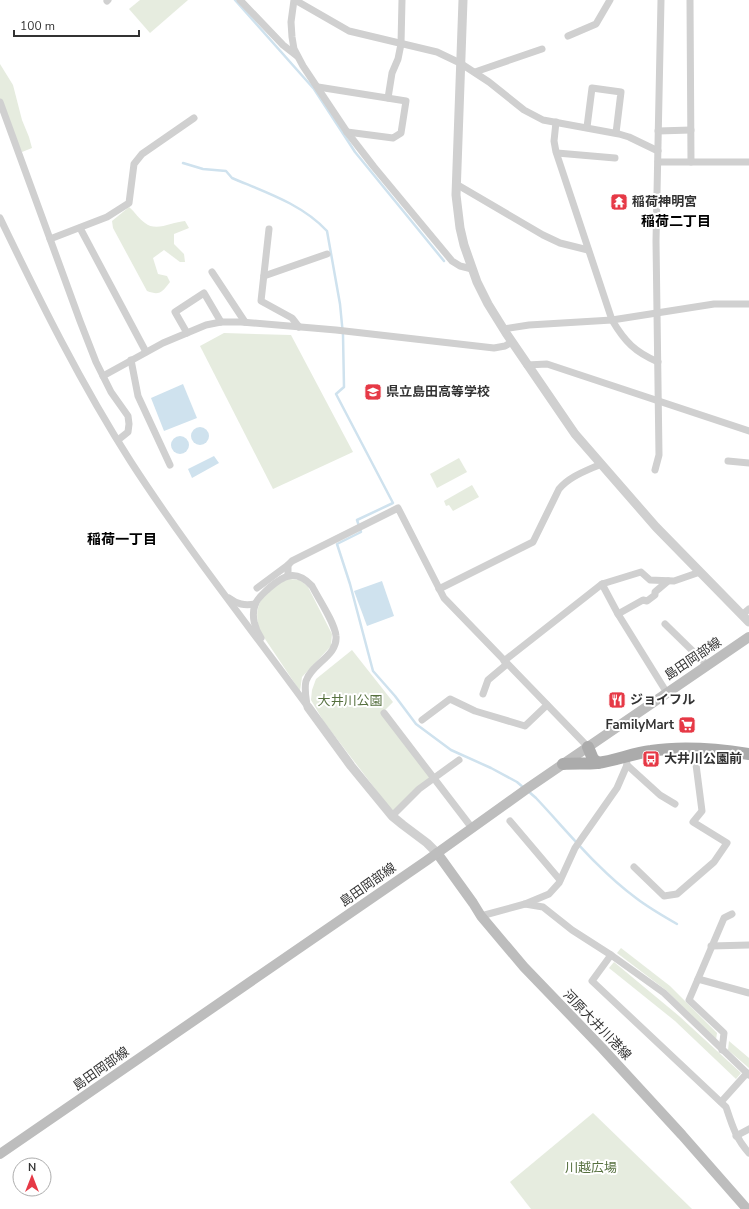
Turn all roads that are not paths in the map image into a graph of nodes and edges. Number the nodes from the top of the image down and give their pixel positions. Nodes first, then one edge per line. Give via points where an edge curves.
1 (240, 0) edge
2 (295, 0) edge
3 (402, 0) edge
4 (463, 0) edge
5 (610, 0) edge
6 (661, 0) edge
7 (690, 0) edge
8 (568, 36) dead end
9 (400, 44) junction
10 (542, 49) dead end
11 (299, 57) junction
12 (460, 63) junction
13 (475, 72) junction
14 (318, 86) junction
15 (388, 98) junction
16 (0, 102) edge
17 (194, 118) dead end
18 (556, 122) junction
19 (587, 127) junction
20 (691, 130) junction
21 (658, 131) junction
22 (347, 132) junction
23 (616, 133) junction
24 (658, 151) junction
25 (556, 154) junction
26 (615, 158) dead end
27 (658, 162) junction
28 (691, 162) junction
29 (749, 162) edge
30 (456, 184) junction
31 (0, 218) edge
32 (80, 228) junction
33 (269, 229) dead end
34 (50, 239) junction
35 (588, 250) junction
36 (327, 254) dead end
37 (472, 269) junction
38 (212, 272) dead end
39 (264, 276) junction
40 (749, 304) edge
41 (657, 314) junction
42 (612, 320) junction
43 (221, 322) junction
44 (245, 322) junction
45 (298, 327) junction
46 (503, 329) junction
47 (187, 333) junction
48 (512, 342) junction
49 (146, 352) junction
50 (131, 360) junction
51 (658, 362) junction
52 (528, 365) junction
53 (103, 376) junction
54 (659, 401) junction
55 (749, 431) edge
56 (118, 440) junction
57 (728, 461) dead end
58 (749, 463) edge
59 (601, 464) junction
60 (170, 465) dead end
61 (655, 470) dead end
62 (288, 565) junction
63 (700, 572) junction
64 (288, 576) junction
65 (668, 581) junction
66 (602, 584) junction
67 (257, 588) dead end
68 (439, 589) junction
69 (224, 594) junction
70 (255, 604) junction
71 (746, 612) edge
72 (618, 614) junction
73 (749, 622) edge
74 (665, 624) dead end
75 (749, 637) edge
76 (505, 662) junction
77 (707, 665) junction
78 (283, 674) junction
79 (667, 693) junction
80 (483, 694) dead end
81 (547, 705) junction
82 (308, 707) junction
83 (384, 713) dead end
84 (422, 720) dead end
85 (588, 747) junction
86 (694, 748) junction
87 (749, 754) edge
88 (459, 760) dead end
89 (627, 761) junction
90 (598, 763) junction
91 (563, 764) junction
92 (434, 779) junction
93 (675, 804) dead end
94 (392, 816) junction
95 (510, 821) dead end
96 (472, 828) junction
97 (437, 854) junction
98 (634, 867) dead end
99 (560, 880) junction
100 (525, 904) junction
101 (732, 914) dead end
102 (481, 916) junction
103 (749, 945) edge
104 (711, 946) junction
105 (611, 955) junction
106 (698, 979) junction
107 (749, 993) edge
108 (722, 1050) junction
109 (748, 1074) edge
110 (721, 1102) junction
111 (749, 1129) edge
112 (736, 1136) junction
113 (749, 1153) edge
114 (0, 1154) edge
115 (746, 1209) edge

1 - 11 street via 283,45
2 - 9 street via 350,31
2 - 11 street via 291,22 294,48
3 - 9 street
4 - 12 street
5 - 8 street via 596,24
6 - 21 street
7 - 20 street
9 - 12 street via 437,52
9 - 15 street
10 - 13 street
11 - 14 street
12 - 13 street
12 - 30 street
13 - 18 street via 524,110 543,120
14 - 15 street
14 - 22 street
15 - 22 street via 406,101 400,133 393,138
16 - 34 street
17 - 32 street via 142,154 134,164 129,203 107,217
18 - 19 street
18 - 25 street
19 - 23 street
19 - 23 street via 592,88 620,92
20 - 21 street
20 - 28 street
21 - 24 street
22 - 37 street via 452,261
23 - 24 street
24 - 27 street
25 - 26 street
25 - 35 street
27 - 28 street
27 - 41 street
28 - 29 street
30 - 35 street via 543,235
30 - 37 street via 460,228
31 - 56 street via 66,350
32 - 34 street
32 - 49 street
33 - 39 street
34 - 53 street
35 - 42 street
36 - 39 street
37 - 46 street
38 - 44 street
39 - 45 street via 261,301 292,318
40 - 41 street via 714,304
41 - 42 street
41 - 51 street
42 - 46 street via 529,324
42 - 51 street via 629,344 642,355
43 - 44 street
43 - 47 street
43 - 47 street via 204,293 175,312
44 - 45 street
45 - 48 street via 494,348
46 - 48 street
47 - 49 street
48 - 52 street
49 - 50 street
50 - 53 street
50 - 60 street via 138,396
51 - 54 street
52 - 54 street via 547,364
52 - 59 street via 575,434
53 - 56 street via 128,416 130,424 128,432
54 - 55 street
54 - 61 street via 659,455
56 - 69 street via 174,525
57 - 58 street
59 - 63 street via 656,528
59 - 68 street via 562,485 533,542
62 - 64 street
62 - 67 street
62 - 68 street via 398,508
63 - 65 street via 674,582
63 - 71 street
64 - 70 street via 280,578
64 - 82 street via 299,576 312,586 334,626 336,635 333,650 306,680
65 - 66 street via 650,580 641,572
65 - 72 street via 647,601 643,600
66 - 72 street
66 - 76 street
68 - 76 street via 444,598
69 - 70 street via 235,603
69 - 78 street
70 - 78 street via 253,614 259,635
71 - 73 street
72 - 79 street
74 - 77 street
75 - 77 main road, 島田岡部線
76 - 80 street via 488,680
76 - 81 street
77 - 79 main road, 島田岡部線
78 - 82 street
79 - 85 main road, 島田岡部線
81 - 84 street via 525,726 475,711 450,699
81 - 85 street
82 - 94 street
83 - 92 street
85 - 90 main road via 593,759
85 - 91 main road, 島田岡部線
86 - 87 main road
86 - 89 main road via 650,751
86 - 98 street via 702,811 693,822 727,843 714,862 677,894 664,896
88 - 92 street
89 - 90 main road
89 - 93 street via 660,795
89 - 99 street via 617,788 581,838
90 - 91 main road
91 - 96 main road, 島田岡部線
92 - 94 street via 419,789
92 - 96 street
94 - 97 street
95 - 99 street
96 - 97 main road, 島田岡部線
97 - 102 main road, 河原大井川港線
97 - 114 main road, 島田岡部線
99 - 100 street via 549,894
100 - 102 street
100 - 105 street via 543,907 572,930
101 - 104 street via 724,918
102 - 115 main road, 河原大井川港線 via 524,968 602,1048
103 - 104 street
104 - 106 street
105 - 108 street via 664,994
105 - 110 street via 592,981
106 - 107 street
106 - 108 street via 689,1000 724,1033
108 - 109 street
109 - 110 street
110 - 112 street via 726,1107
111 - 112 street
112 - 113 street

